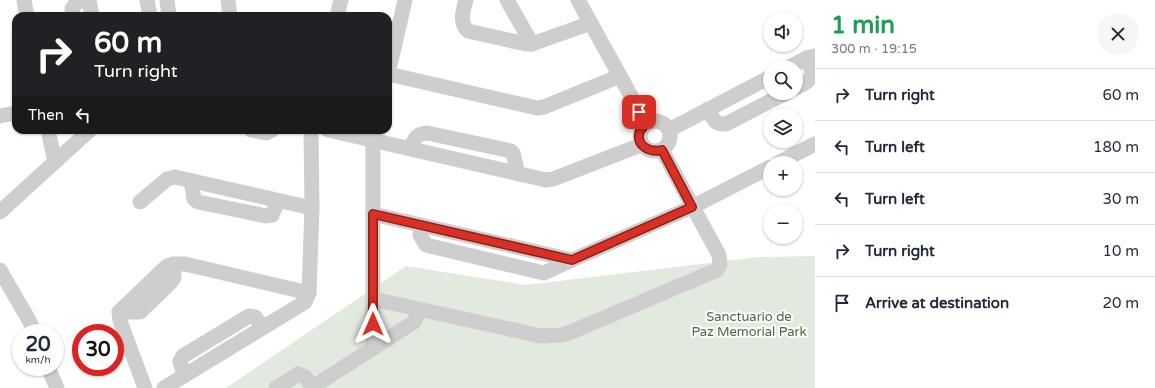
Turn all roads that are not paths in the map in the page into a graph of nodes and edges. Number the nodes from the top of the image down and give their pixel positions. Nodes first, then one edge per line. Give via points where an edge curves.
1 (24, 0) edge
2 (85, 0) edge
3 (89, 0) edge
4 (147, 0) edge
5 (167, 0) edge
6 (228, 0) edge
7 (339, 0) edge
8 (405, 0) edge
9 (466, 0) edge
10 (507, 0) edge
11 (578, 0) edge
12 (26, 12) edge
13 (72, 12) edge
14 (91, 12) edge
15 (149, 12) edge
16 (168, 12) edge
17 (230, 12) edge
18 (338, 12) edge
19 (591, 23) junction
20 (532, 44) junction
21 (392, 57) edge
22 (811, 57) edge
23 (392, 75) edge
24 (620, 76) junction
25 (763, 81) edge
26 (803, 84) edge
27 (772, 100) edge
28 (708, 109) junction
29 (12, 114) edge
30 (0, 116) edge
31 (646, 123) junction
32 (669, 130) junction
33 (49, 134) edge
34 (86, 134) edge
35 (311, 134) edge
36 (374, 135) edge
37 (641, 144) junction
38 (815, 144) edge
39 (410, 149) junction
40 (662, 150) junction
41 (792, 156) edge
42 (55, 162) junction
43 (763, 171) edge
44 (518, 174) junction
45 (140, 202) dead end
46 (692, 207) junction
47 (312, 208) junction
48 (0, 212) edge
49 (373, 214) junction
50 (0, 270) edge
51 (309, 293) junction
52 (373, 299) junction
53 (420, 310) junction
54 (31, 324) edge
55 (373, 348) junction
56 (52, 376) edge
57 (312, 387) edge
58 (57, 388) edge
59 (145, 388) edge
60 (164, 388) edge
61 (276, 388) edge

1 - 12 street
2 - 13 street via 76,3
3 - 14 street
4 - 15 street
5 - 16 street
6 - 17 street
7 - 18 street
8 - 21 street
9 - 20 street via 462,22 468,31
10 - 20 street
11 - 19 street
19 - 20 street
19 - 24 street
22 - 26 street via 813,72 808,82
23 - 24 street via 537,108
24 - 31 street
25 - 28 street
27 - 28 street via 720,125
28 - 32 street
29 - 30 street
31 - 32 street via 654,120 663,123
31 - 37 street via 640,130
32 - 40 street via 668,145
33 - 42 street
34 - 42 street
35 - 47 street
36 - 39 street
36 - 49 street
37 - 40 street via 654,152
37 - 44 street via 553,179
38 - 41 street
39 - 44 street
39 - 44 street via 416,136 427,133 511,151
40 - 46 street
42 - 48 street
43 - 46 street
45 - 47 street via 166,179 174,177 191,181 194,199 198,202 266,216 272,215 278,201
46 - 49 street via 544,273 426,246 420,235 422,225
46 - 53 street via 718,255 720,265 717,270 571,332 540,336
47 - 51 street
49 - 52 street
50 - 54 street
51 - 59 street via 185,264 173,264 174,278 140,312 119,312
51 - 60 street via 305,302 263,327 255,317 249,316 183,356 180,361 184,376
52 - 53 street
52 - 55 street
53 - 55 street via 414,322
55 - 57 street
56 - 58 street
57 - 61 street via 304,376 298,374

